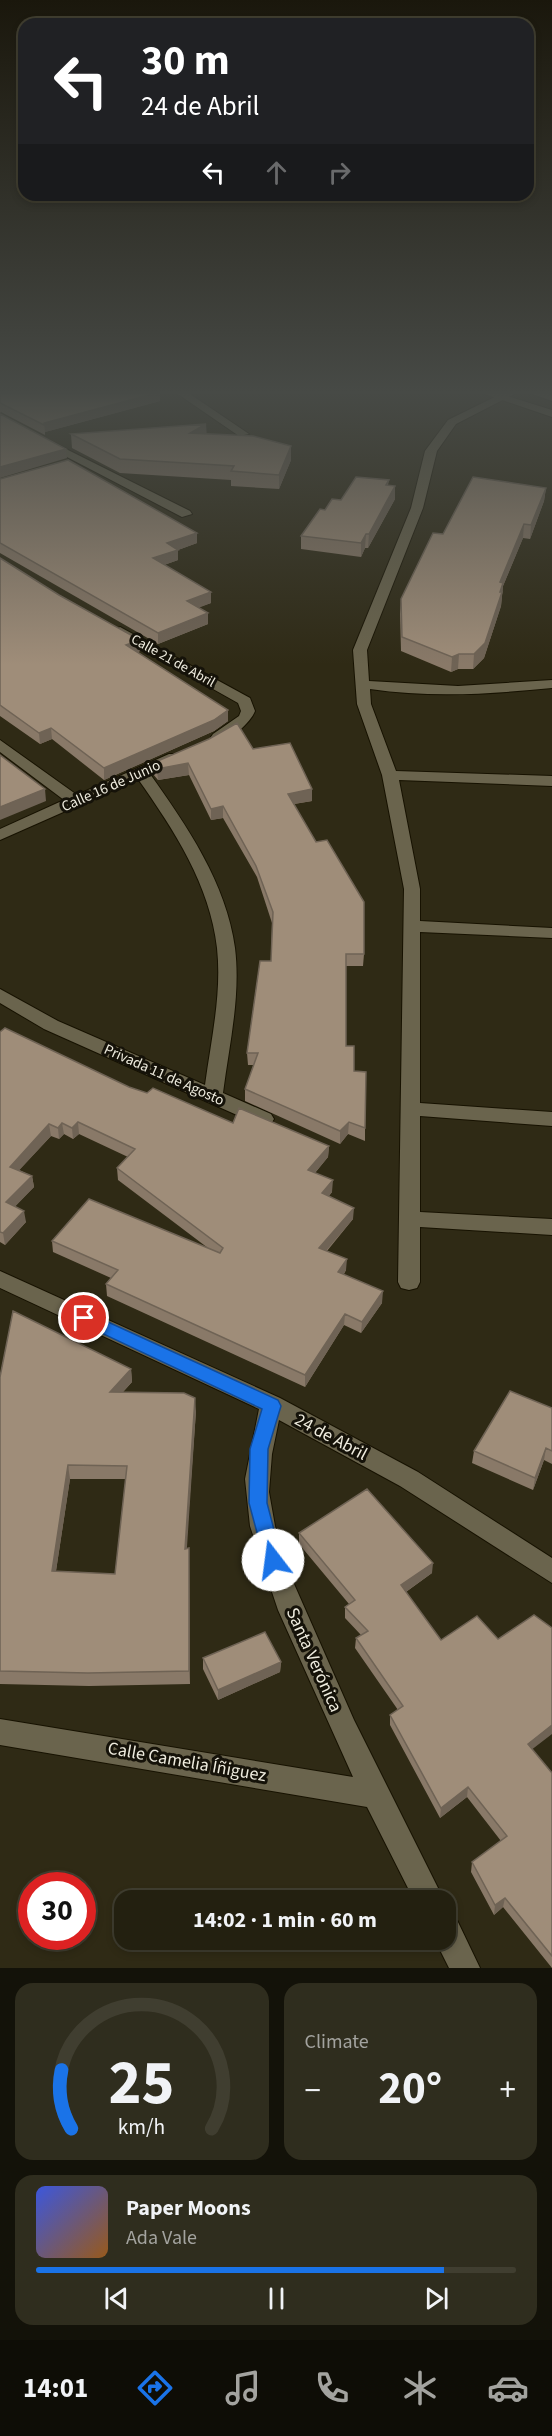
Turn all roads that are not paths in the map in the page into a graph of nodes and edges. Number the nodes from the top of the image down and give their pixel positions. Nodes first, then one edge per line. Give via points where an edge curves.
1 (117, 482) edge
2 (423, 482) edge
3 (186, 514) dead end
4 (106, 623) edge
5 (363, 684) junction
6 (552, 684) edge
7 (248, 711) joint
8 (0, 745) edge
9 (141, 772) junction
10 (390, 775) junction
11 (552, 781) edge
12 (76, 802) junction
13 (0, 835) edge
14 (411, 926) junction
15 (552, 933) edge
16 (0, 995) edge
17 (213, 1096) junction
18 (410, 1108) junction
19 (552, 1119) edge
20 (277, 1125) edge
21 (410, 1219) junction
22 (552, 1227) edge
23 (0, 1279) edge
24 (409, 1282) dead end
25 (272, 1406) junction
26 (547, 1566) edge
27 (0, 1732) edge
28 (374, 1794) junction
29 (425, 1890) edge
30 (456, 1950) edge
31 (465, 1968) edge

1 - 3 street
2 - 5 street via 417,508 360,650
4 - 7 street, Calle 21 de Abril via 245,701
5 - 6 street via 403,691 457,692
5 - 10 street via 364,704
7 - 9 street, Calle 16 de Junio via 236,724
8 - 12 street
9 - 12 street, Calle 16 de Junio
9 - 17 street via 175,820 222,920 227,976
10 - 11 street
10 - 14 street via 412,889
12 - 13 street, Calle 16 de Junio
14 - 15 street
14 - 18 street
16 - 17 street, Privada 11 de Agosto via 51,1025
17 - 20 street, Privada 11 de Agosto
18 - 19 street
18 - 21 street
21 - 22 street
21 - 24 street
23 - 25 street, 24 de Abril
25 - 26 street, 24 de Abril via 409,1479
25 - 28 street, Santa Verónica via 259,1449 258,1503 273,1560 299,1627
27 - 28 street, Calle Camelia Íñiguez
28 - 29 street, Santa Verónica
30 - 31 street

